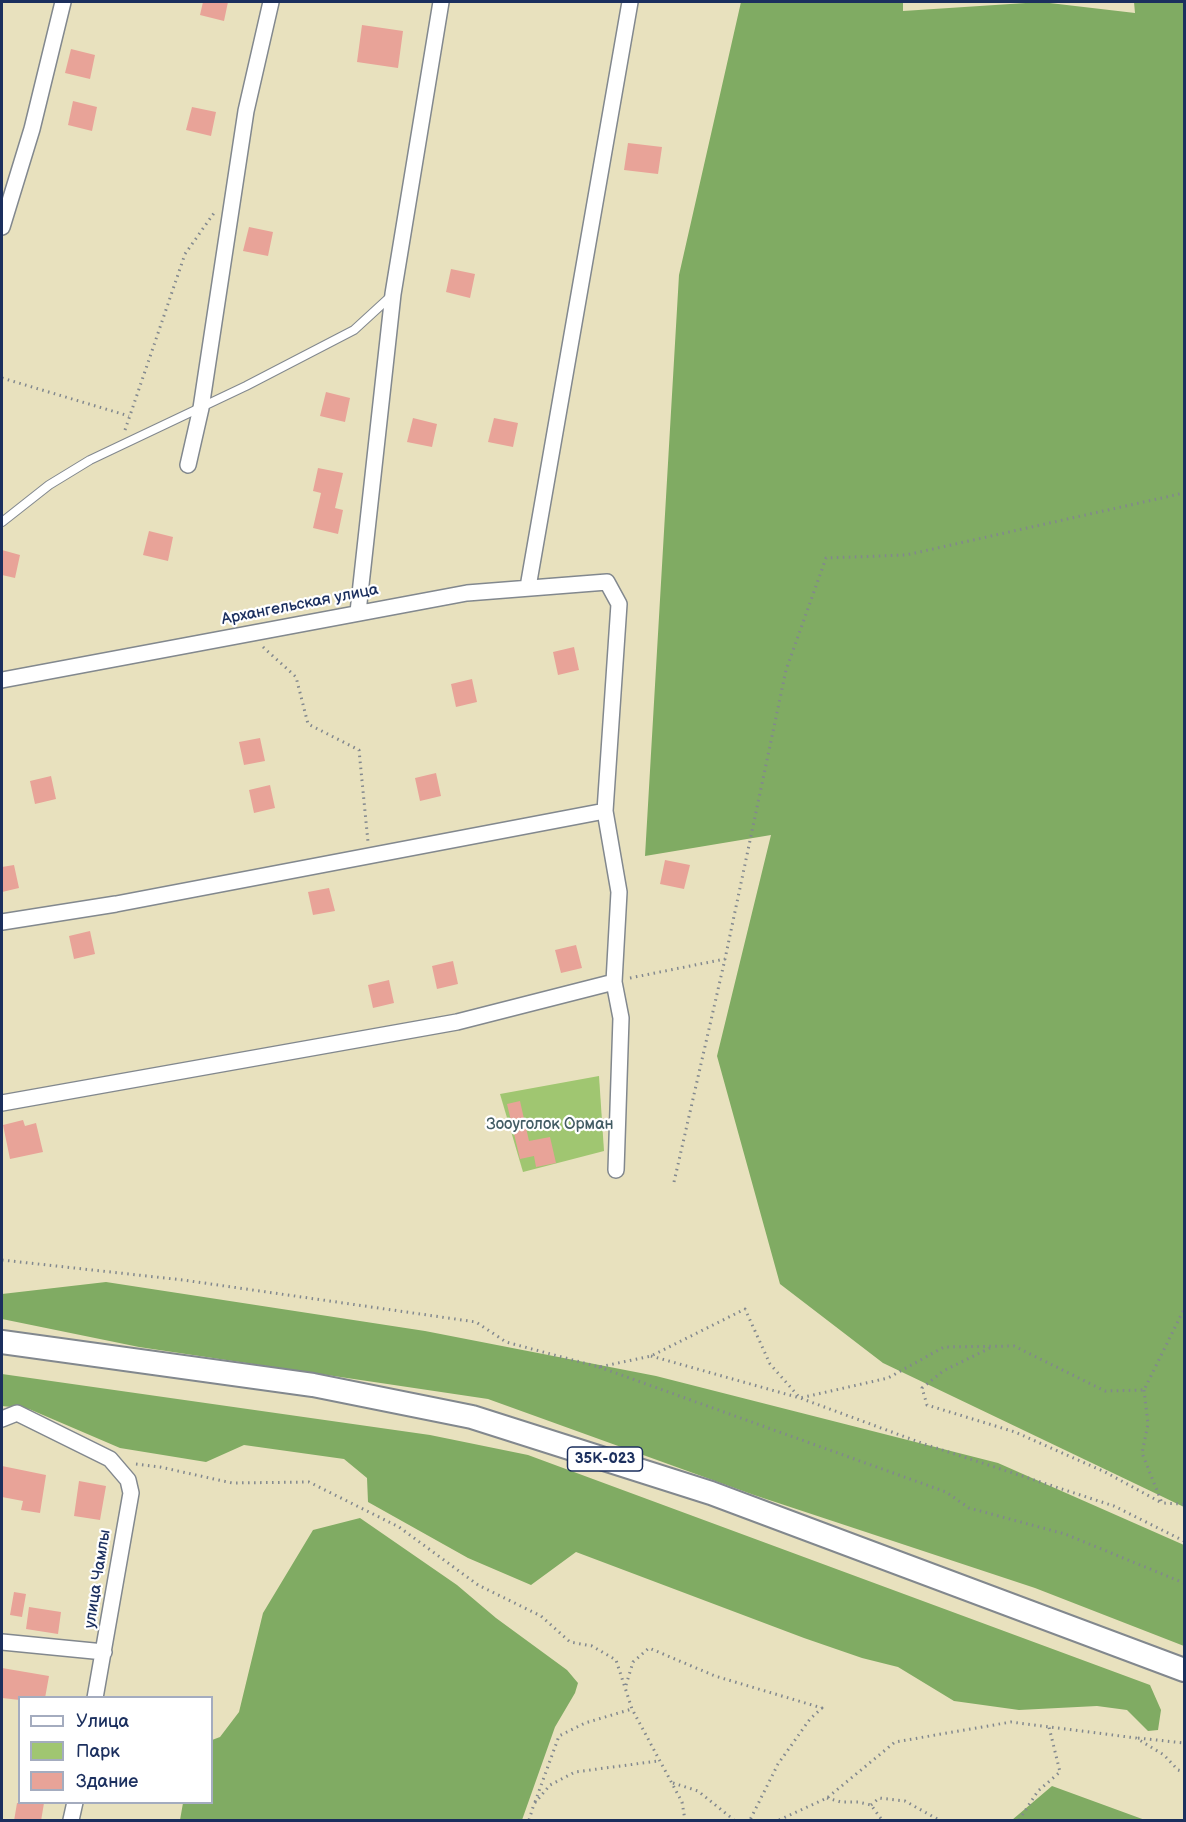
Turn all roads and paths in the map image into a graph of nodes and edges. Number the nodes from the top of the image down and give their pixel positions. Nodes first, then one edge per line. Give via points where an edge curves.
1 (63, 2) edge
2 (271, 2) edge
3 (441, 2) edge
4 (630, 2) edge
5 (233, 187) junction
6 (2, 227) edge
7 (393, 294) junction
8 (2, 378) edge
9 (201, 408) junction
10 (130, 416) junction
11 (120, 446) junction
12 (188, 465) dead end
13 (1185, 494) edge
14 (2, 522) edge
15 (528, 587) junction
16 (358, 612) junction
17 (248, 633) junction
18 (2, 680) edge
19 (605, 812) junction
20 (369, 857) junction
21 (2, 922) edge
22 (725, 959) junction
23 (614, 982) junction
24 (2, 1103) edge
25 (616, 1170) dead end
26 (674, 1182) dead end
27 (2, 1260) edge
28 (1185, 1309) edge
29 (2, 1342) edge
30 (993, 1346) junction
31 (651, 1356) junction
32 (599, 1367) junction
33 (1144, 1390) junction
34 (800, 1398) junction
35 (2, 1419) edge
36 (121, 1468) junction
37 (1162, 1503) junction
38 (1185, 1504) edge
39 (1185, 1541) edge
40 (1185, 1583) edge
41 (2, 1642) edge
42 (104, 1652) junction
43 (1185, 1670) edge
44 (625, 1688) junction
45 (95, 1696) edge
46 (632, 1709) junction
47 (1049, 1727) junction
48 (1136, 1738) junction
49 (1185, 1743) edge
50 (659, 1761) junction
51 (1185, 1772) edge
52 (673, 1783) junction
53 (827, 1798) junction
54 (75, 1804) edge
55 (534, 1804) junction
56 (871, 1805) junction
57 (71, 1821) edge
58 (530, 1821) edge
59 (685, 1821) edge
60 (735, 1821) edge
61 (750, 1821) edge
62 (779, 1821) edge
63 (882, 1821) edge
64 (939, 1821) edge
65 (1019, 1821) edge

1 - 6 street via 32,129
2 - 5 street
3 - 7 street
4 - 15 street
5 - 9 street
5 - 10 path via 185,254
7 - 9 lane via 354,330
7 - 16 street
8 - 10 path
9 - 11 lane
9 - 12 street
10 - 11 path
11 - 14 lane via 49,485
13 - 22 path via 906,555 826,558 786,670
15 - 16 street, Архангельская улица via 467,592
15 - 19 street, Архангельская улица via 607,582 619,604
16 - 17 street, Архангельская улица
17 - 18 street, Архангельская улица
17 - 20 path via 296,677 308,724 359,750
19 - 20 street
19 - 23 street via 619,892
20 - 21 street
22 - 23 path
22 - 26 path
23 - 24 street via 458,1022
23 - 25 street via 621,1018
27 - 32 path via 183,1280 476,1322 507,1342
28 - 33 path
29 - 43 main road, 35К-023 via 313,1385 472,1417 711,1493
30 - 33 path via 1014,1346 1105,1391
30 - 34 path via 944,1347 888,1378
30 - 37 path via 943,1371 922,1388 927,1406 1015,1432 1105,1472
31 - 32 path
31 - 34 path
31 - 34 path via 745,1309 770,1364
32 - 40 path via 946,1492 969,1508 1065,1534
33 - 37 path via 1148,1424 1142,1453
34 - 39 path via 927,1445 1114,1506
35 - 36 street via 17,1413
36 - 42 street, улица Чамлы via 130,1493
36 - 44 path via 140,1463 232,1483 309,1482 399,1527 478,1585 541,1616 570,1642 592,1646 616,1660
37 - 38 path
41 - 42 street
42 - 45 street, улица Чамлы
44 - 46 path
44 - 61 path via 633,1662 648,1648 715,1676 822,1708 778,1764
46 - 50 path
46 - 55 path via 585,1723 559,1736
47 - 48 path
47 - 53 path via 1011,1722 895,1742
47 - 65 path via 1060,1772 1038,1791
48 - 49 path
48 - 51 path
50 - 52 path
50 - 55 path via 575,1772 550,1785
52 - 59 path
52 - 60 path via 698,1791
53 - 56 path
53 - 62 path
54 - 57 street
55 - 58 path
56 - 63 path
56 - 64 path via 879,1798 905,1801

